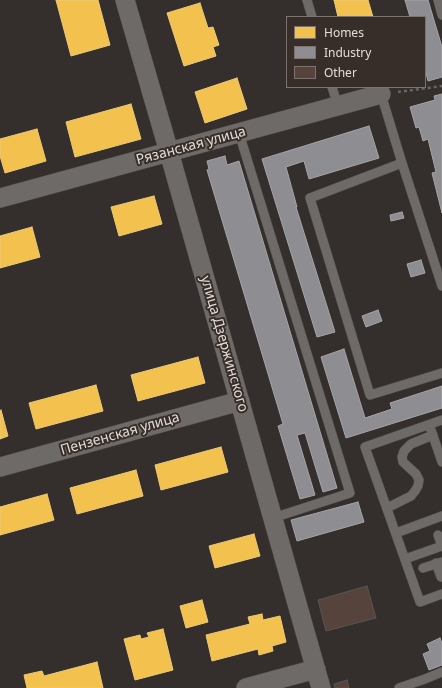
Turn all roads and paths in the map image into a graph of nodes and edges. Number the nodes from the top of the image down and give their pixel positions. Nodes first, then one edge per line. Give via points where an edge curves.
1 (125, 0) edge
2 (307, 0) edge
3 (438, 0) edge
4 (442, 15) edge
5 (312, 16) edge
6 (442, 86) edge
7 (332, 88) edge
8 (381, 94) junction
9 (338, 106) junction
10 (239, 133) junction
11 (169, 152) junction
12 (402, 163) junction
13 (0, 198) edge
14 (442, 286) edge
15 (442, 372) edge
16 (240, 401) junction
17 (442, 420) edge
18 (429, 425) junction
19 (433, 435) junction
20 (442, 462) edge
21 (0, 467) edge
22 (387, 508) junction
23 (442, 516) edge
24 (273, 518) junction
25 (396, 533) junction
26 (438, 535) dead end
27 (442, 546) edge
28 (405, 559) junction
29 (439, 562) edge
30 (423, 568) dead end
31 (441, 577) edge
32 (442, 594) edge
33 (316, 668) junction
34 (442, 672) edge
35 (246, 688) edge
36 (321, 688) edge
37 (398, 688) edge

1 - 11 street, улица Дзержинского
2 - 5 lane
3 - 4 lane
6 - 8 path
7 - 9 lane
8 - 9 street, Рязанская улица
8 - 12 lane
9 - 10 street, Рязанская улица
10 - 11 street, Рязанская улица
10 - 24 lane via 350,493
11 - 13 street, Рязанская улица
11 - 16 street, улица Дзержинского
12 - 14 lane
12 - 15 lane via 310,198 370,396
16 - 21 street, Пензенская улица
16 - 24 street, улица Дзержинского
17 - 18 lane
18 - 19 lane
18 - 22 lane via 366,447
19 - 20 lane
19 - 22 lane via 411,444 403,454 402,460 416,474 418,486 410,496
22 - 25 lane
23 - 25 lane
24 - 33 street, улица Дзержинского
25 - 28 lane
26 - 27 lane
27 - 28 lane
28 - 32 lane via 420,602
29 - 30 lane
29 - 31 lane
33 - 35 street
33 - 36 street, улица Дзержинского
34 - 37 lane

